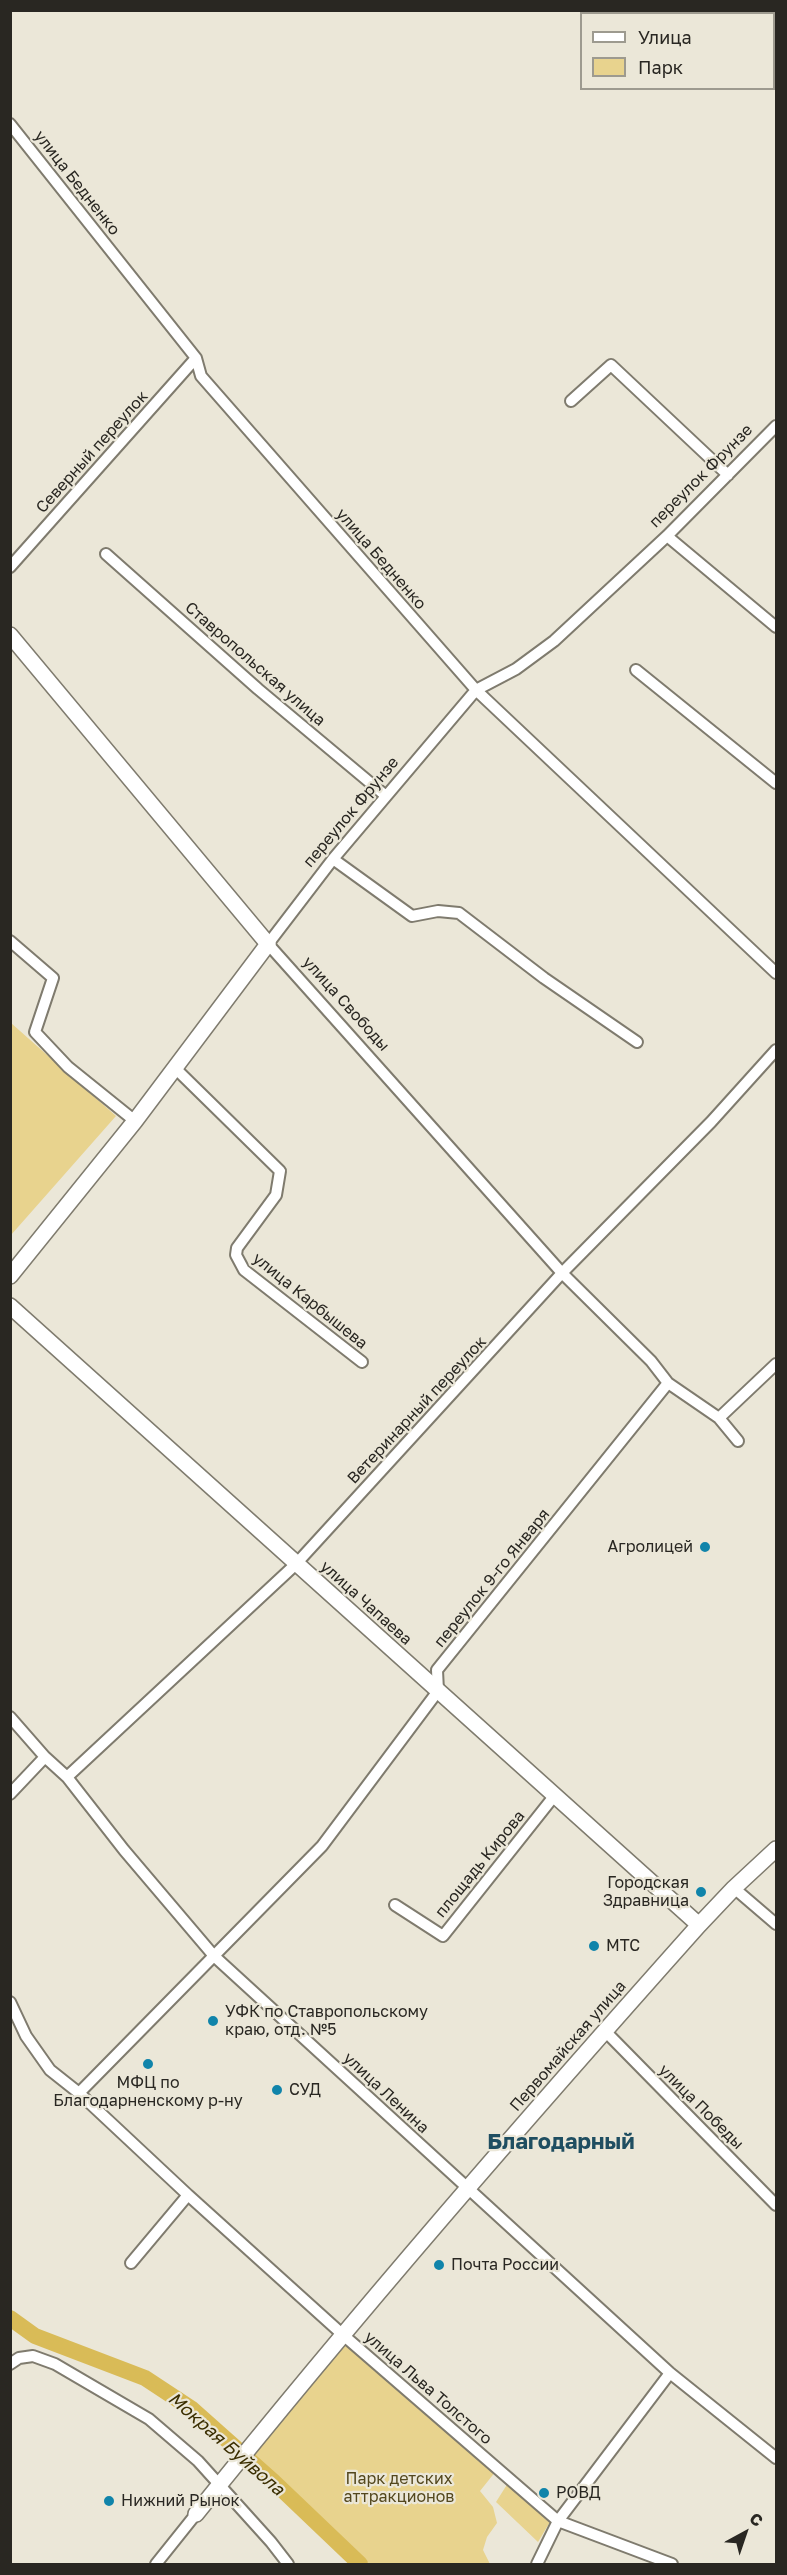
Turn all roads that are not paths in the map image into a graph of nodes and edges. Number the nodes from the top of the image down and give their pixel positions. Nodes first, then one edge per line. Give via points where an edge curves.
1 (10, 124) edge
2 (196, 358) junction
3 (571, 401) dead end
4 (777, 426) edge
5 (728, 475) junction
6 (667, 536) junction
7 (106, 554) dead end
8 (10, 567) edge
9 (777, 627) edge
10 (10, 635) edge
11 (636, 670) dead end
12 (476, 690) junction
13 (777, 783) edge
14 (386, 796) junction
15 (333, 859) junction
16 (10, 940) edge
17 (268, 944) junction
18 (777, 973) edge
19 (637, 1042) dead end
20 (777, 1050) edge
21 (176, 1069) junction
22 (135, 1121) junction
23 (562, 1273) junction
24 (10, 1276) edge
25 (10, 1306) edge
26 (362, 1362) dead end
27 (777, 1364) edge
28 (668, 1383) junction
29 (719, 1418) junction
30 (738, 1441) dead end
31 (296, 1564) junction
32 (438, 1691) junction
33 (10, 1717) edge
34 (45, 1757) junction
35 (67, 1777) junction
36 (10, 1794) edge
37 (555, 1796) junction
38 (777, 1849) edge
39 (734, 1888) junction
40 (395, 1905) dead end
41 (777, 1924) edge
42 (699, 1925) junction
43 (214, 1956) junction
44 (10, 2002) edge
45 (605, 2031) junction
46 (79, 2093) junction
47 (467, 2188) junction
48 (188, 2195) junction
49 (777, 2205) edge
50 (131, 2263) dead end
51 (342, 2334) junction
52 (15, 2361) edge
53 (670, 2373) junction
54 (777, 2458) edge
55 (224, 2480) junction
56 (196, 2514) joint
57 (558, 2521) junction
58 (156, 2565) edge
59 (288, 2565) edge
60 (537, 2565) edge
61 (672, 2565) edge

1 - 2 street, улица Бедненко
2 - 8 street, Северный переулок
2 - 12 street, улица Бедненко via 201,376
3 - 5 street via 611,365
4 - 5 street, переулок Фрунзе
5 - 6 street, переулок Фрунзе
6 - 9 street
6 - 12 street, переулок Фрунзе via 554,641 516,669
7 - 14 street, Ставропольская улица
10 - 17 main road, улица Свободы
11 - 13 street
12 - 14 street, переулок Фрунзе
12 - 18 street, улица Бедненко
14 - 15 street, переулок Фрунзе
15 - 17 street, переулок Фрунзе
15 - 19 street via 412,916 438,911 459,913
16 - 22 street via 53,978 35,1032 68,1067
17 - 21 main road, переулок Фрунзе
17 - 23 street, улица Свободы
20 - 23 street, Ветеринарный переулок
21 - 22 main road, переулок Фрунзе
21 - 26 street, улица Карбышева via 280,1171 276,1195 237,1248 236,1255 244,1270
22 - 24 main road, переулок Фрунзе
23 - 28 street, улица Свободы via 651,1360
23 - 31 street, Ветеринарный переулок
25 - 31 main road, улица Чапаева
27 - 29 street
28 - 29 street
28 - 32 street, переулок 9-го Января via 437,1670
29 - 30 street
31 - 32 main road, улица Чапаева
31 - 35 street, Ветеринарный переулок
32 - 37 main road, улица Чапаева
32 - 43 street, переулок 9-го Января via 322,1846
33 - 34 street, улица Ленина
34 - 35 street, улица Ленина
34 - 36 street
35 - 43 street, улица Ленина
37 - 40 street, площадь Кирова via 442,1935
37 - 42 main road, улица Чапаева
38 - 39 main road, Первомайская улица
39 - 41 street
39 - 42 main road, Первомайская улица
42 - 45 main road, Первомайская улица
43 - 46 street, переулок 9-го Января
43 - 47 street, улица Ленина
44 - 46 street, улица Льва Толстого via 26,2036 50,2070
45 - 47 main road, Первомайская улица
45 - 49 street, улица Победы
46 - 48 street, улица Льва Толстого
47 - 51 main road, Первомайская улица
47 - 53 street, улица Ленина
48 - 50 street
48 - 51 street, улица Льва Толстого
51 - 55 main road, Первомайская улица
51 - 57 street, улица Льва Толстого
52 - 55 street via 33,2356 55,2364 149,2419
53 - 54 street, улица Ленина
53 - 57 street
55 - 56 main road, Первомайская улица
55 - 59 street
56 - 58 street
57 - 60 street
57 - 61 street, улица Льва Толстого

